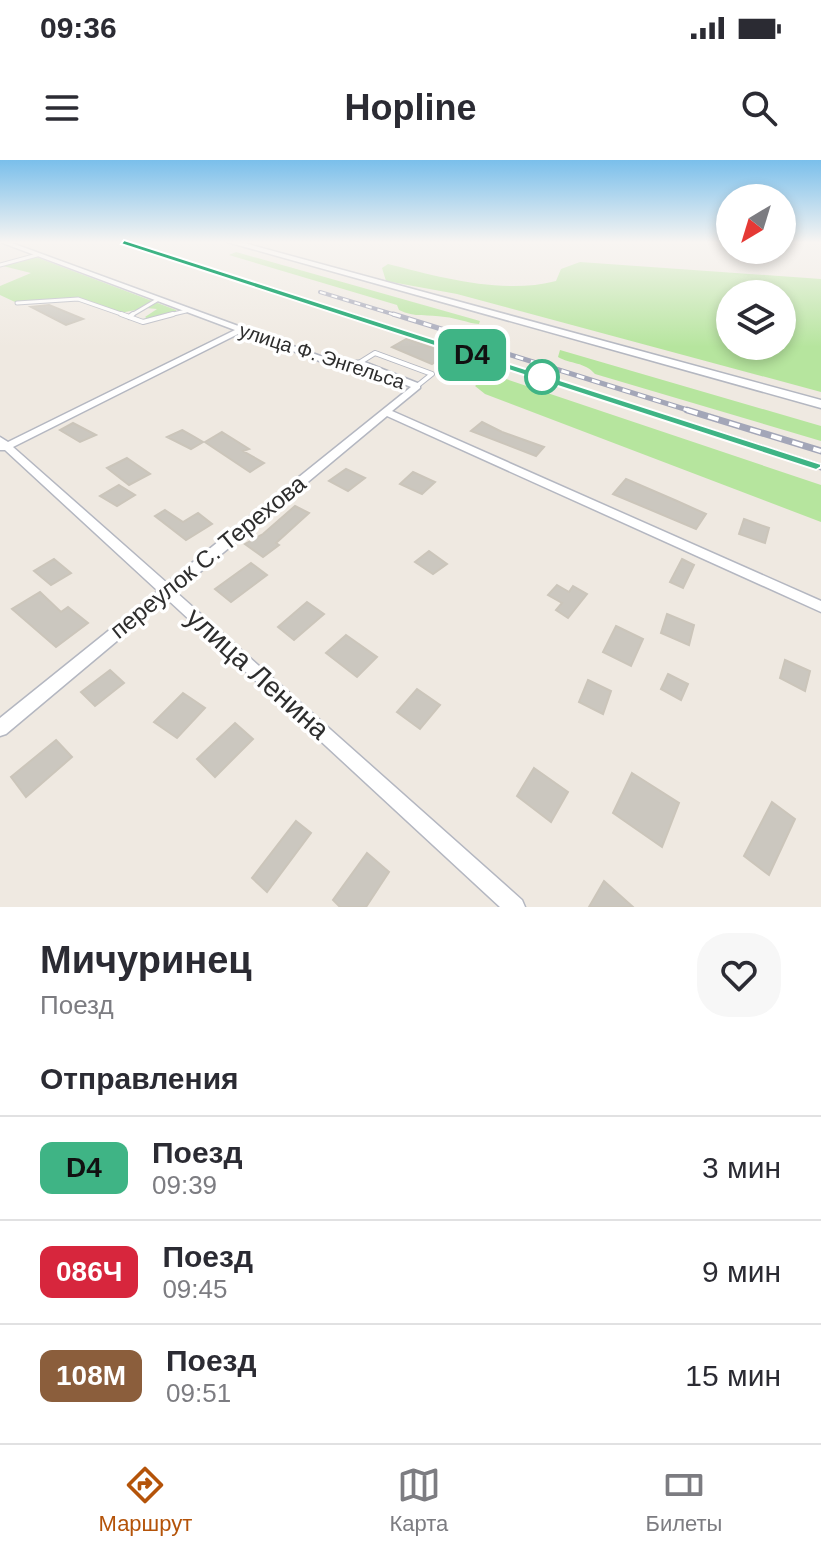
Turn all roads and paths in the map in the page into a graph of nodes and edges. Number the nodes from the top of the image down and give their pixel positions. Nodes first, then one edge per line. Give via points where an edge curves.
1 (95, 277) edge
2 (358, 277) edge
3 (157, 300) junction
4 (17, 303) dead end
5 (186, 311) junction
6 (129, 317) junction
7 (240, 330) junction
8 (359, 363) junction
9 (417, 386) junction
10 (821, 404) edge
11 (386, 412) junction
12 (2, 445) edge
13 (167, 590) junction
14 (821, 607) edge
15 (0, 728) edge
16 (515, 907) edge

1 - 3 street, улица Ф. Энгельса
2 - 10 main road
3 - 5 street, улица Ф. Энгельса
3 - 6 lane
4 - 6 lane via 78,299
5 - 6 lane via 143,322
5 - 7 street, улица Ф. Энгельса
7 - 8 street, улица Ф. Энгельса via 333,363
7 - 12 street
8 - 9 street, улица Ф. Энгельса
8 - 9 lane via 375,353 432,374
9 - 11 street, переулок С. Терехова
11 - 13 street, переулок С. Терехова
11 - 14 street
12 - 13 street, улица Ленина
13 - 15 street, переулок С. Терехова
13 - 16 street, улица Ленина

